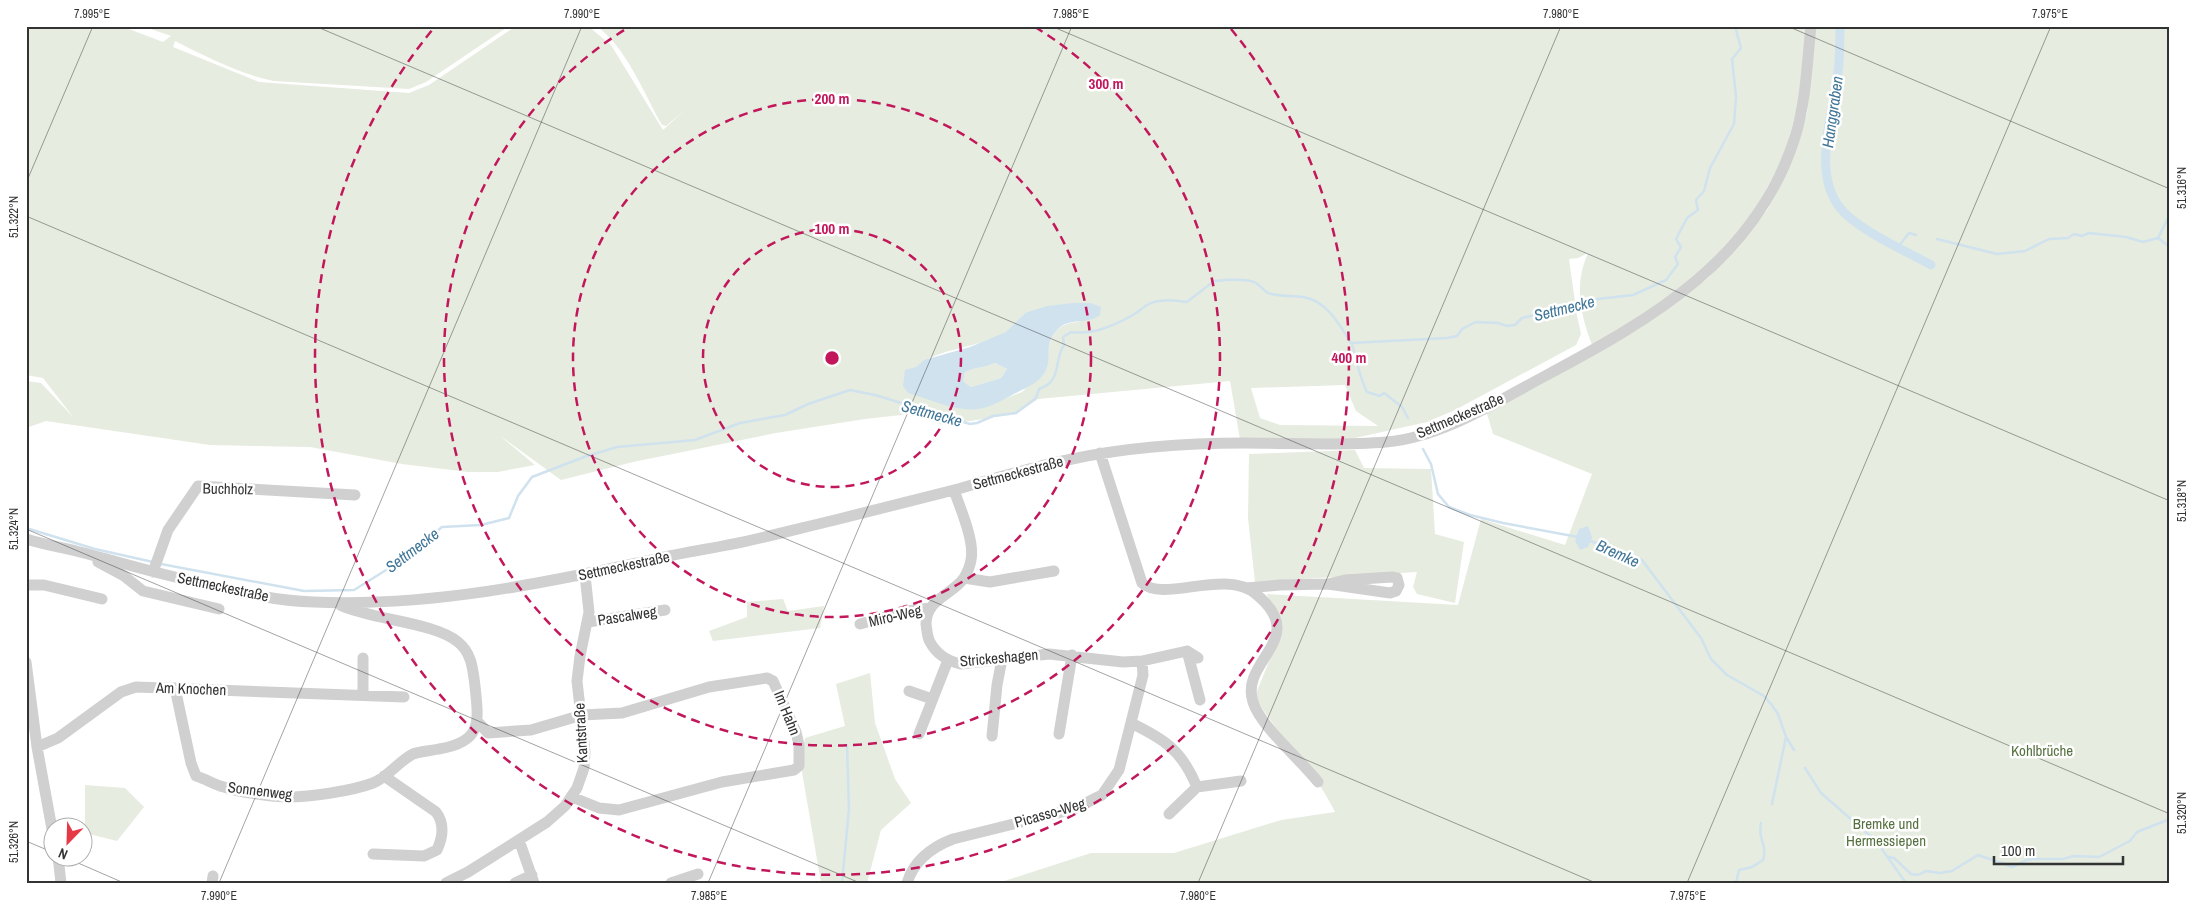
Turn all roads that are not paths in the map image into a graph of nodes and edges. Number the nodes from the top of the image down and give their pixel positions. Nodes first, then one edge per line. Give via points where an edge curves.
1 (1812, 26) edge
2 (1100, 453) junction
3 (954, 490) junction
4 (355, 495) dead end
5 (26, 539) edge
6 (78, 552) junction
7 (154, 570) junction
8 (1054, 571) dead end
9 (586, 575) junction
10 (964, 578) junction
11 (1328, 584) junction
12 (26, 585) edge
13 (1246, 588) junction
14 (102, 599) dead end
15 (335, 603) junction
16 (931, 608) junction
17 (218, 609) dead end
18 (665, 610) dead end
19 (588, 622) junction
20 (860, 624) dead end
21 (1187, 651) junction
22 (1072, 655) junction
23 (363, 658) dead end
24 (1198, 658) dead end
25 (1002, 659) junction
26 (948, 660) junction
27 (1142, 661) junction
28 (26, 662) edge
29 (175, 688) junction
30 (909, 691) dead end
31 (363, 695) junction
32 (404, 697) dead end
33 (932, 699) junction
34 (1200, 700) dead end
35 (582, 715) junction
36 (478, 722) junction
37 (1131, 723) junction
38 (919, 734) dead end
39 (1059, 734) dead end
40 (992, 736) dead end
41 (37, 747) junction
42 (384, 776) junction
43 (1241, 781) dead end
44 (1318, 782) dead end
45 (1197, 787) junction
46 (572, 797) junction
47 (1169, 814) dead end
48 (50, 816) edge
49 (519, 840) junction
50 (373, 854) dead end
51 (59, 866) edge
52 (698, 874) dead end
53 (533, 879) edge
54 (61, 883) edge
55 (446, 883) edge
56 (516, 883) edge
57 (671, 883) edge
58 (907, 883) edge

1 - 2 street, Settmeckestraße via 1798,126 1786,162 1766,203 1748,229 1710,270 1678,296 1624,331 1486,407 1418,436 1391,442 1196,444
2 - 3 street, Settmeckestraße
2 - 13 street via 1142,583 1153,590 1219,584
3 - 9 street, Settmeckestraße via 754,540
3 - 10 street via 972,550
4 - 7 street, Buchholz via 198,486 168,530
5 - 6 street, Settmeckestraße
6 - 7 street, Settmeckestraße
6 - 17 street via 124,576 143,591
7 - 15 street, Settmeckestraße via 287,600
8 - 10 street via 990,582
9 - 15 street, Settmeckestraße via 468,594
9 - 19 street, Kantstraße
10 - 16 street
11 - 11 street via 1392,577 1397,578 1399,585 1390,594
11 - 13 street
12 - 14 street
13 - 44 street via 1267,604 1278,629 1254,679 1252,701 1261,717
15 - 36 street via 365,615 429,629 457,640 466,650 472,666
16 - 20 street, Miro-Weg
16 - 26 street, Strickeshagen via 926,620 929,640
18 - 19 street, Pascalweg
19 - 35 street, Kantstraße via 577,682
21 - 24 street
21 - 27 street, Strickeshagen
21 - 34 street
22 - 25 street, Strickeshagen
22 - 27 street, Strickeshagen via 1123,662
22 - 39 street
23 - 31 street
25 - 26 street, Strickeshagen via 961,664
25 - 40 street
26 - 33 street
27 - 37 street, Picasso-Weg via 1143,675
28 - 41 street
29 - 31 street, Am Knochen
29 - 41 street, Am Knochen via 136,687 121,692 58,738
29 - 42 street, Sonnenweg via 190,763 196,776 225,788 287,797 353,788
30 - 33 street
31 - 32 street, Am Knochen
33 - 38 street
35 - 36 street via 531,730 507,732 488,733
35 - 46 street, Kantstraße via 584,768
35 - 46 street, Im Hahn via 622,713 709,687 771,679 796,732 799,766 794,770 722,782 619,810 599,808
36 - 42 street, Sonnenweg via 462,744 418,752
37 - 45 street via 1174,748 1186,762
37 - 58 street, Picasso-Weg via 1119,770 1102,795 1074,809 939,844 919,861
41 - 48 street
42 - 50 street via 436,812 441,820 442,835 437,850 428,855
43 - 45 street
45 - 47 street
46 - 49 street, Kantstraße via 547,822
49 - 53 street
49 - 55 street, Kantstraße
51 - 54 street
52 - 57 street
53 - 56 street

